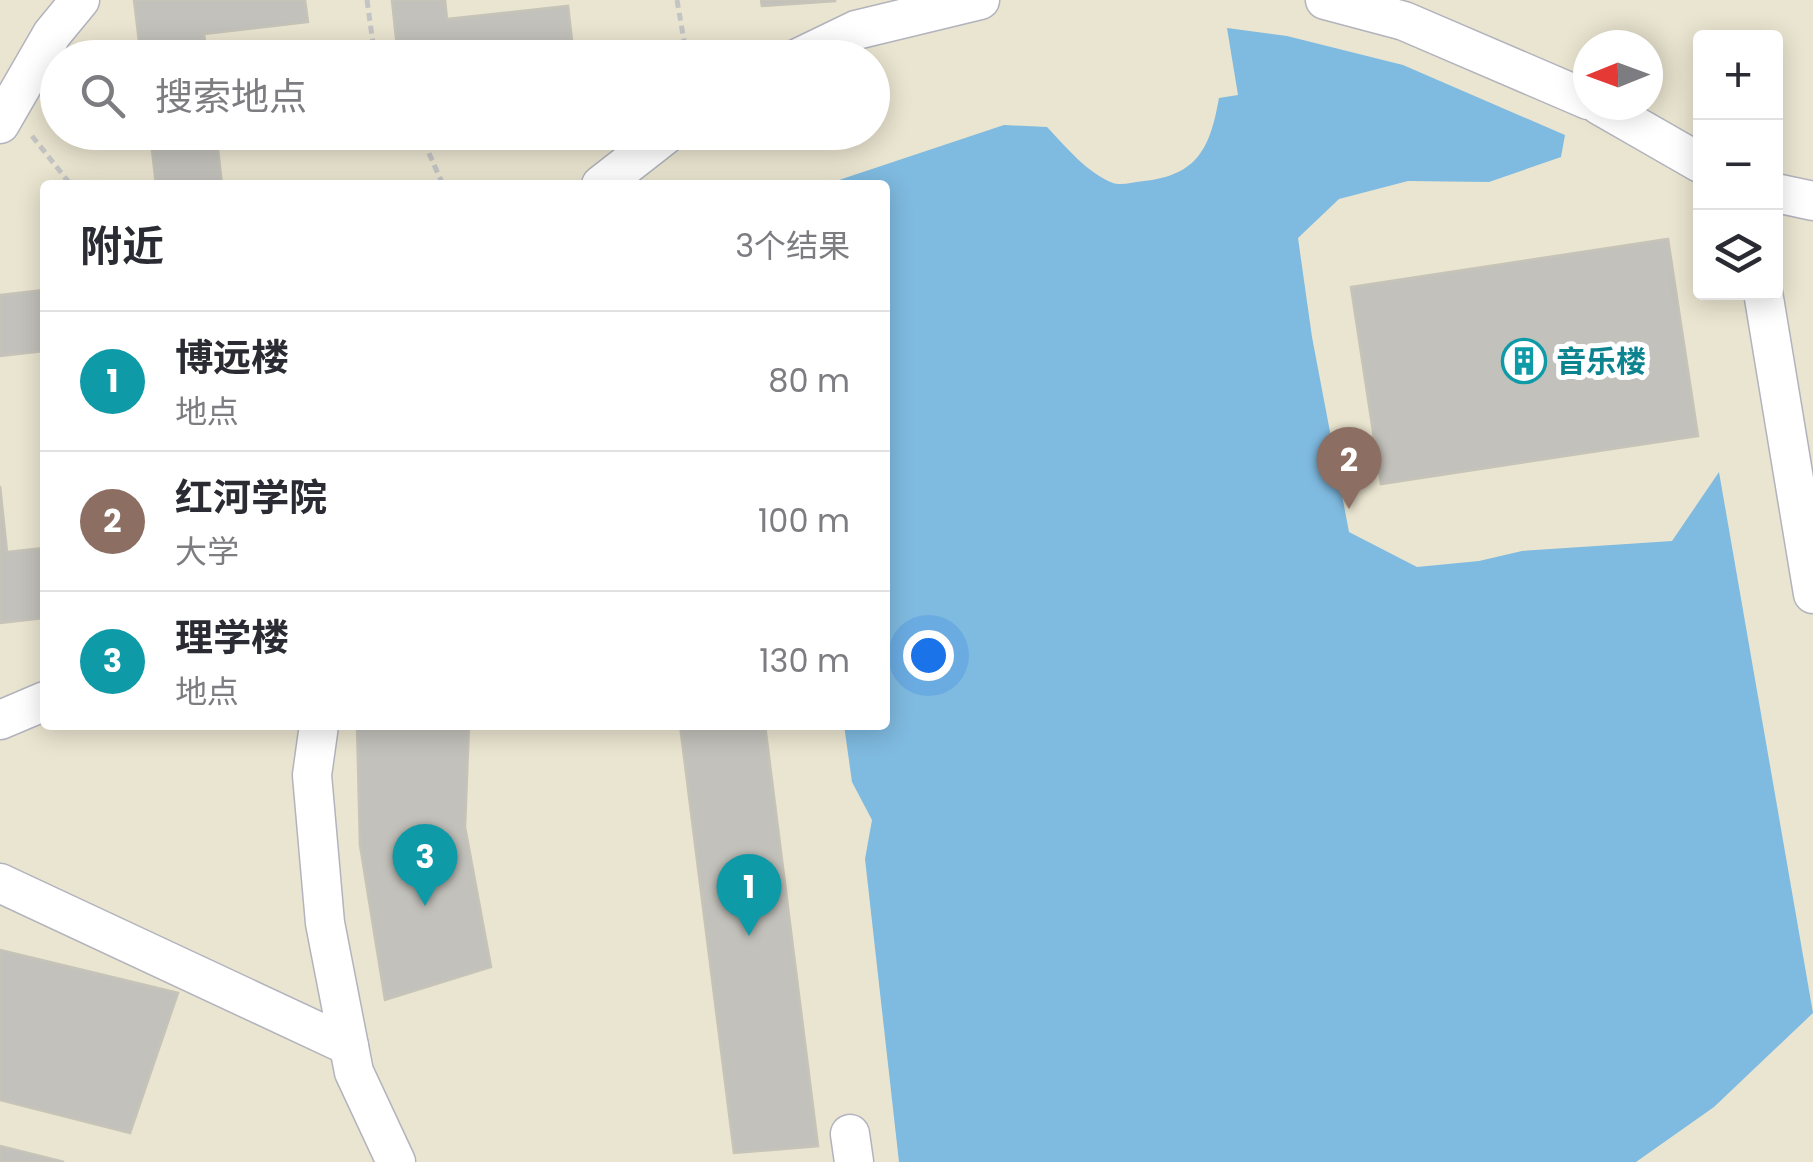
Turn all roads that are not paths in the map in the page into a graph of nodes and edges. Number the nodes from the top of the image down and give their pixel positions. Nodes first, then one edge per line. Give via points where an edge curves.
1 (80, 0) edge
2 (980, 0) edge
3 (1325, 0) edge
4 (49, 40) edge
5 (835, 40) edge
6 (40, 55) edge
7 (1573, 94) edge
8 (5, 116) edge
9 (1625, 120) edge
10 (646, 150) edge
11 (1693, 159) edge
12 (607, 180) edge
13 (1783, 194) edge
14 (1813, 201) edge
15 (1764, 300) edge
16 (1813, 594) edge
17 (40, 704) edge
18 (0, 720) edge
19 (318, 730) edge
20 (0, 884) edge
21 (349, 1046) junction
22 (396, 1162) edge

1 - 4 street
2 - 5 street
3 - 7 street via 1404,21
6 - 8 street
9 - 11 street
10 - 12 street
13 - 14 street
15 - 16 street
17 - 18 street
19 - 21 street via 312,775 325,923
20 - 21 street
21 - 22 street via 354,1072

